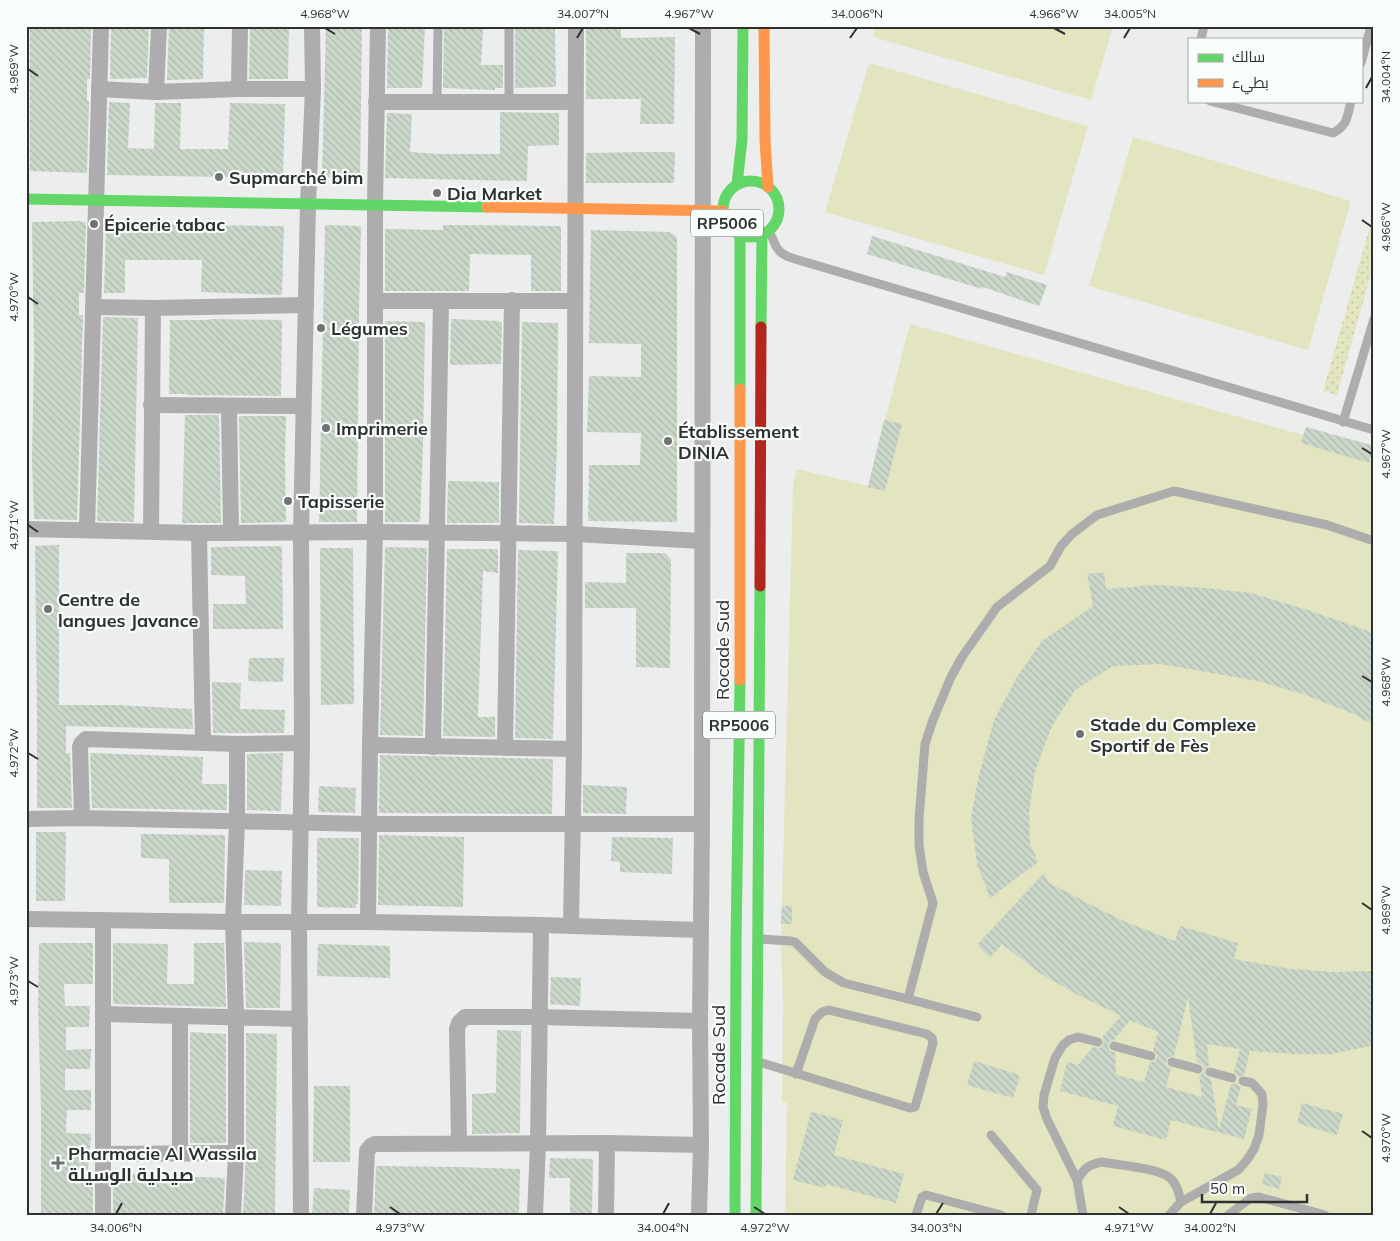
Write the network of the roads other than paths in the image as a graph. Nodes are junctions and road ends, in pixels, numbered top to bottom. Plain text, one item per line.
1 (101, 26) edge
2 (159, 26) edge
3 (240, 26) edge
4 (312, 26) edge
5 (378, 26) edge
6 (438, 26) edge
7 (509, 26) edge
8 (576, 26) edge
9 (703, 26) edge
10 (743, 26) edge
11 (764, 26) edge
12 (1371, 26) edge
13 (1362, 59) edge
14 (99, 89) junction
15 (239, 89) junction
16 (312, 89) junction
17 (156, 92) junction
18 (376, 102) junction
19 (437, 102) junction
20 (509, 102) junction
21 (575, 102) junction
22 (1214, 102) edge
23 (1351, 102) edge
24 (737, 184) junction
25 (768, 187) junction
26 (26, 199) edge
27 (97, 200) junction
28 (308, 204) junction
29 (375, 205) junction
30 (575, 208) junction
31 (703, 211) junction
32 (723, 211) junction
33 (766, 232) junction
34 (740, 235) junction
35 (375, 300) junction
36 (512, 300) junction
37 (441, 301) junction
38 (575, 301) junction
39 (306, 306) junction
40 (93, 307) junction
41 (153, 308) junction
42 (1374, 318) edge
43 (152, 404) junction
44 (229, 406) junction
45 (303, 406) junction
46 (1343, 422) junction
47 (1374, 430) edge
48 (26, 529) edge
49 (87, 529) junction
50 (151, 531) junction
51 (301, 532) junction
52 (375, 532) junction
53 (199, 533) junction
54 (231, 533) junction
55 (438, 533) junction
56 (509, 533) junction
57 (575, 534) junction
58 (702, 541) junction
59 (1374, 541) edge
60 (203, 742) junction
61 (302, 743) junction
62 (237, 744) junction
63 (370, 746) junction
64 (433, 747) junction
65 (505, 748) junction
66 (574, 749) junction
67 (82, 818) junction
68 (26, 819) edge
69 (237, 822) junction
70 (302, 823) junction
71 (369, 824) junction
72 (573, 824) junction
73 (702, 824) junction
74 (26, 919) edge
75 (103, 920) junction
76 (233, 922) junction
77 (368, 922) junction
78 (299, 923) junction
79 (541, 925) junction
80 (571, 926) junction
81 (700, 930) junction
82 (757, 939) junction
83 (908, 999) junction
84 (104, 1014) junction
85 (180, 1016) junction
86 (539, 1017) junction
87 (236, 1018) junction
88 (977, 1018) dead end
89 (300, 1019) junction
90 (700, 1021) junction
91 (1098, 1042) dead end
92 (1114, 1046) dead end
93 (1151, 1056) dead end
94 (756, 1062) junction
95 (1172, 1062) dead end
96 (1198, 1069) dead end
97 (1210, 1072) dead end
98 (796, 1074) junction
99 (1232, 1078) dead end
100 (1243, 1081) dead end
101 (992, 1135) dead end
102 (459, 1143) junction
103 (607, 1143) junction
104 (538, 1144) junction
105 (701, 1145) junction
106 (236, 1153) junction
107 (103, 1154) junction
108 (180, 1154) junction
109 (1077, 1180) junction
110 (1181, 1202) junction
111 (103, 1215) edge
112 (233, 1215) edge
113 (301, 1215) edge
114 (364, 1215) edge
115 (535, 1215) edge
116 (606, 1215) edge
117 (699, 1215) edge
118 (735, 1215) edge
119 (756, 1215) edge
120 (916, 1215) edge
121 (1001, 1215) edge
122 (1031, 1215) edge
123 (1083, 1215) edge
124 (1169, 1215) edge
125 (1228, 1215) edge
126 (1325, 1215) edge

1 - 14 street
2 - 17 street
3 - 15 street
4 - 16 street
5 - 18 street
6 - 19 lane
7 - 20 lane
8 - 21 street
9 - 31 street
10 - 24 main road, RP5006
11 - 25 main road, RP5006
12 - 13 lane
14 - 17 street
14 - 27 street
15 - 16 street
15 - 17 street
16 - 28 street
18 - 19 street
18 - 29 street
19 - 20 street
20 - 21 street
21 - 30 street
22 - 23 lane
24 - 25 main road, RP5006
24 - 32 main road, RP5006
25 - 33 main road, RP5006
26 - 27 main road
27 - 28 main road
27 - 40 street
28 - 29 main road
28 - 39 street
29 - 30 main road
29 - 35 street
30 - 31 main road
30 - 38 street
31 - 32 main road
31 - 58 street
32 - 34 main road, RP5006
33 - 34 main road, RP5006
33 - 46 lane
33 - 82 main road, RP5006
34 - 118 main road, Rocade Sud / RP5006
35 - 37 street
35 - 52 street
36 - 37 street
36 - 38 street
36 - 56 street
37 - 55 street
38 - 57 street
39 - 41 street
39 - 45 street
40 - 41 street
40 - 49 street
41 - 43 street
42 - 46 lane
43 - 44 street
43 - 50 street
44 - 45 street
44 - 54 street
45 - 51 street
46 - 47 lane
48 - 49 street
49 - 50 street
50 - 53 street
51 - 52 street
51 - 54 street
51 - 61 street
52 - 55 street
52 - 63 street
53 - 54 street
53 - 60 street
55 - 56 street
55 - 64 street
56 - 57 street
56 - 65 street
57 - 58 street
57 - 66 street
58 - 73 street
59 - 83 lane
60 - 62 street
60 - 67 street
61 - 62 street
61 - 70 street
62 - 69 street
63 - 64 street
63 - 71 street
64 - 65 street
65 - 66 street
66 - 72 street
67 - 68 street
67 - 69 street
69 - 70 street
69 - 76 street
70 - 71 street
70 - 78 street
71 - 72 street
71 - 77 street
72 - 73 street
72 - 80 street
73 - 81 street
74 - 75 street
75 - 76 street
75 - 84 street
76 - 78 street
76 - 87 street
77 - 78 street
77 - 79 street
78 - 89 street
79 - 80 street
79 - 86 street
80 - 81 street
81 - 90 street
82 - 83 lane
82 - 94 main road, RP5006
83 - 88 lane
84 - 85 street
84 - 107 street
85 - 87 street
85 - 108 street
86 - 90 street
86 - 102 street
86 - 104 street
87 - 89 street
87 - 106 street
89 - 113 street
90 - 105 street
91 - 109 lane
92 - 93 lane
94 - 98 lane
94 - 119 main road, RP5006
95 - 96 lane
97 - 99 lane
98 - 98 lane
100 - 110 lane
101 - 122 lane
102 - 104 street
102 - 114 street
103 - 104 street
103 - 105 street
103 - 116 street
104 - 115 street
105 - 117 street
106 - 108 street
106 - 112 street
107 - 108 street
107 - 111 street
109 - 110 lane
109 - 123 lane
110 - 124 lane
120 - 121 lane
125 - 126 lane

